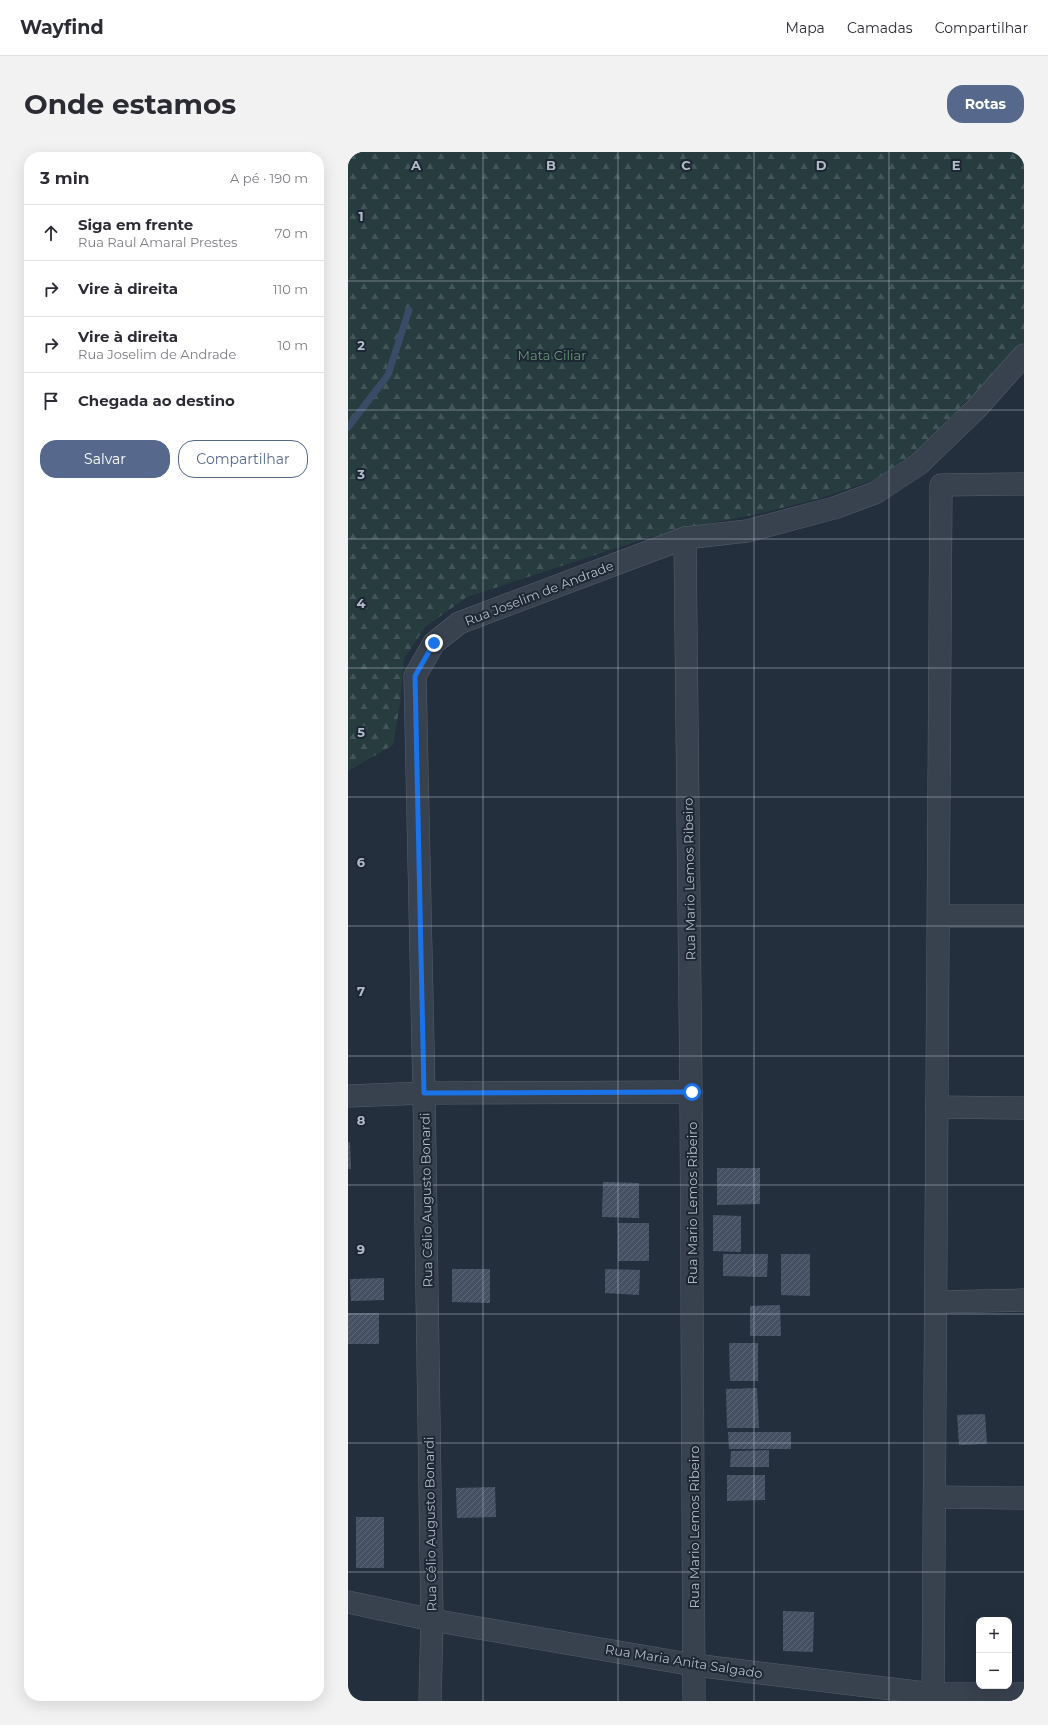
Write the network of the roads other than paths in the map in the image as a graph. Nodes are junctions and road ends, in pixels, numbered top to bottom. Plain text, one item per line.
1 (1024, 355) edge
2 (1024, 484) edge
3 (685, 538) junction
4 (415, 676) joint
5 (938, 916) junction
6 (1024, 916) edge
7 (692, 1092) junction
8 (424, 1093) junction
9 (348, 1096) edge
10 (937, 1108) junction
11 (1024, 1108) edge
12 (1024, 1300) edge
13 (936, 1302) junction
14 (935, 1497) junction
15 (1024, 1498) edge
16 (348, 1602) edge
17 (432, 1620) junction
18 (694, 1665) junction
19 (1024, 1694) edge
20 (933, 1698) edge
21 (430, 1701) edge
22 (694, 1701) edge

1 - 3 street, Rua Joselim de Andrade
2 - 5 street
3 - 4 street, Rua Joselim de Andrade
3 - 7 street, Rua Mario Lemos Ribeiro
4 - 8 street, Rua Célio Augusto Bonardi
5 - 6 street
5 - 10 street
7 - 8 street
7 - 18 street, Rua Mario Lemos Ribeiro
8 - 9 street
8 - 17 street, Rua Célio Augusto Bonardi
10 - 11 street
10 - 13 street
12 - 13 street
13 - 14 street
14 - 15 street
14 - 20 street
16 - 17 street, Rua Maria Anita Salgado
17 - 18 street, Rua Maria Anita Salgado
17 - 21 street, Rua Célio Augusto Bonardi
18 - 20 street, Rua Maria Anita Salgado
18 - 22 street, Rua Mario Lemos Ribeiro
19 - 20 street, Rua Maria Anita Salgado

